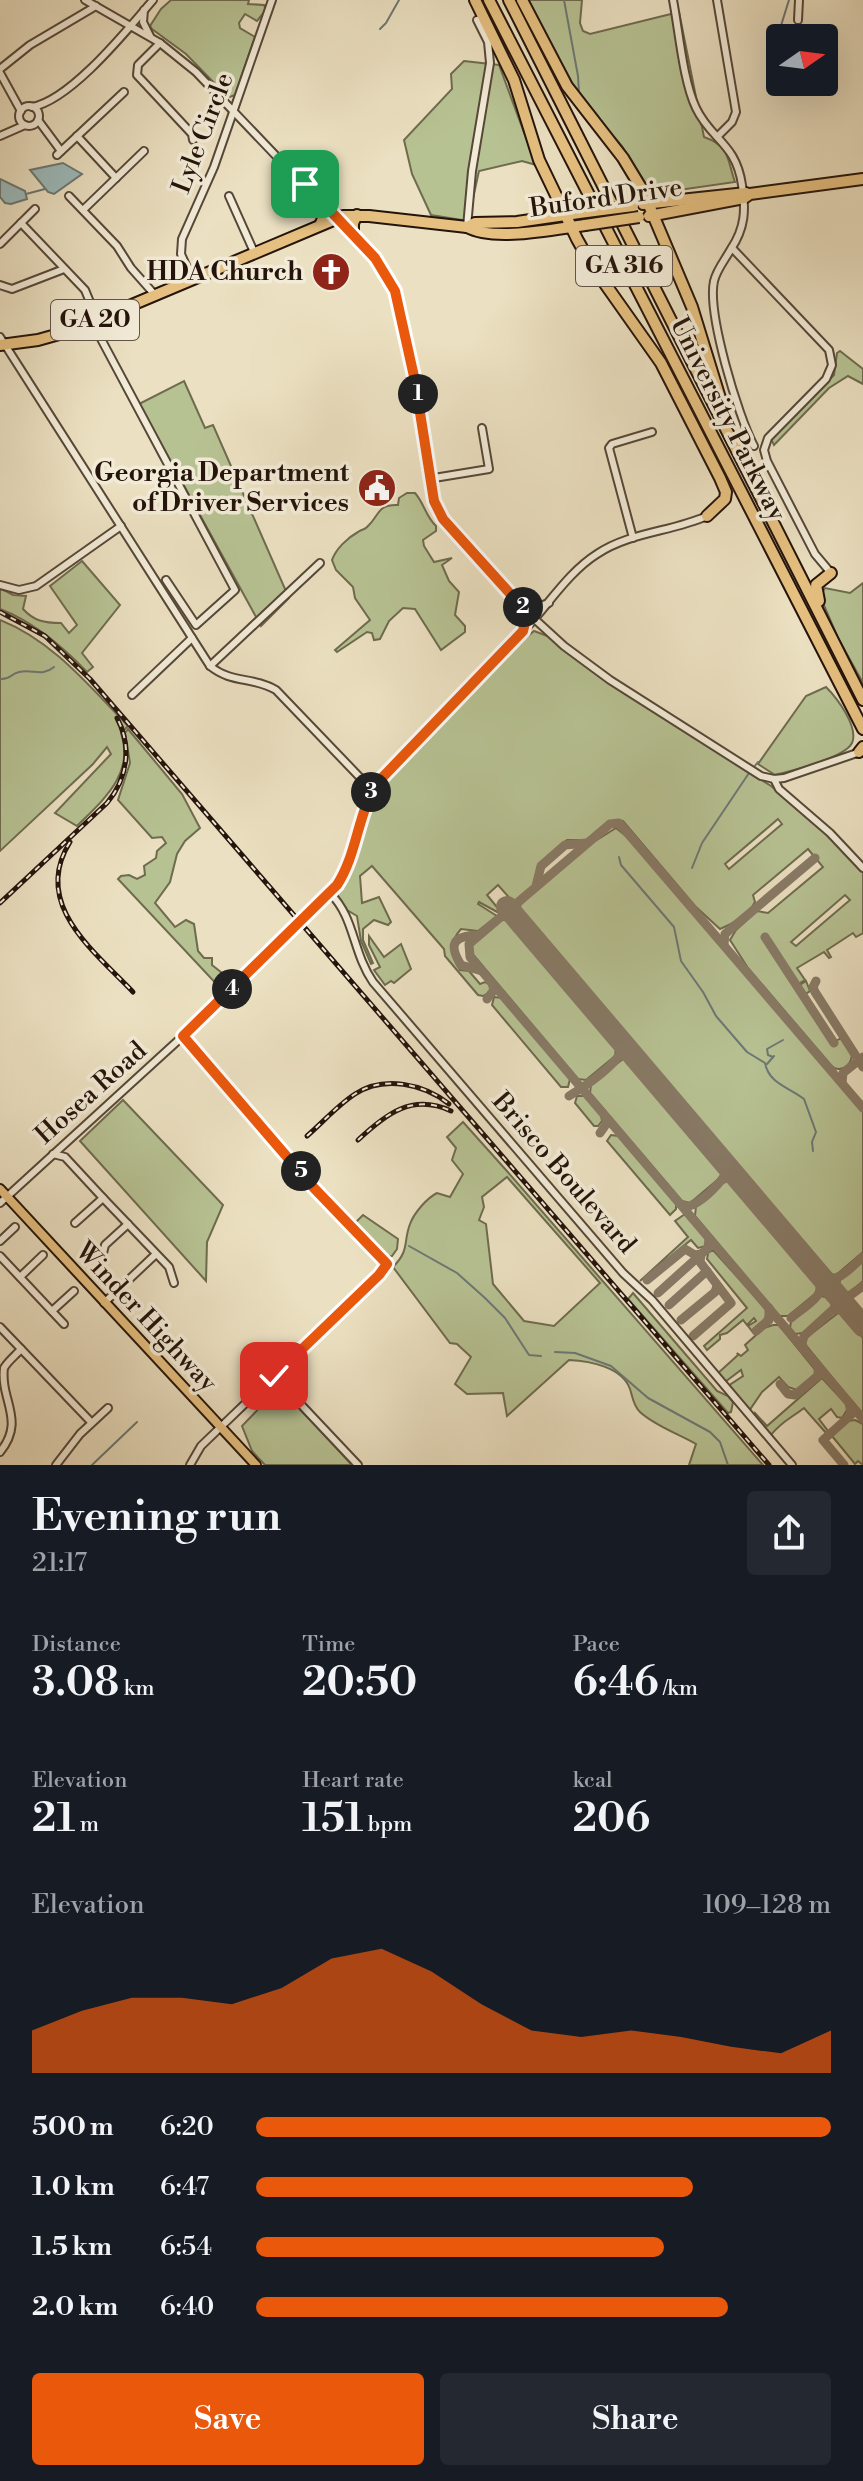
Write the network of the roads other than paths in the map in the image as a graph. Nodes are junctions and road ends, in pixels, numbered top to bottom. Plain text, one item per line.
1 (85, 0) edge
2 (153, 0) edge
3 (272, 0) edge
4 (475, 0) edge
5 (489, 0) edge
6 (509, 0) edge
7 (522, 0) edge
8 (673, 0) edge
9 (717, 0) edge
10 (799, 0) edge
11 (96, 6) junction
12 (144, 10) junction
13 (112, 15) junction
14 (477, 20) dead end
15 (798, 20) dead end
16 (131, 26) junction
17 (150, 36) junction
18 (116, 42) junction
19 (160, 43) junction
20 (0, 71) edge
21 (12, 91) junction
22 (124, 92) dead end
23 (53, 99) junction
24 (31, 107) junction
25 (20, 112) junction
26 (234, 112) junction
27 (38, 119) junction
28 (28, 126) junction
29 (2, 134) edge
30 (77, 136) junction
31 (718, 136) junction
32 (50, 139) junction
33 (193, 140) dead end
34 (144, 151) dead end
35 (116, 178) junction
36 (863, 179) edge
37 (551, 186) junction
38 (643, 191) junction
39 (746, 195) junction
40 (69, 196) dead end
41 (229, 196) dead end
42 (664, 201) junction
43 (323, 202) junction
44 (647, 203) junction
45 (35, 209) dead end
46 (83, 210) junction
47 (673, 212) junction
48 (357, 215) junction
49 (565, 215) junction
50 (652, 215) junction
51 (337, 217) junction
52 (542, 219) junction
53 (21, 223) junction
54 (321, 223) junction
55 (467, 227) junction
56 (571, 227) junction
57 (554, 229) junction
58 (353, 234) junction
59 (577, 239) junction
60 (663, 239) junction
61 (0, 244) edge
62 (732, 248) junction
63 (254, 252) junction
64 (64, 269) junction
65 (192, 279) junction
66 (0, 285) edge
67 (155, 295) junction
68 (95, 320) junction
69 (2, 342) edge
70 (661, 363) junction
71 (482, 428) dead end
72 (652, 432) dead end
73 (766, 441) junction
74 (428, 479) junction
75 (755, 485) junction
76 (707, 516) joint
77 (121, 526) junction
78 (761, 531) junction
79 (633, 538) junction
80 (320, 563) dead end
81 (831, 573) joint
82 (166, 580) dead end
83 (0, 585) edge
84 (158, 585) junction
85 (171, 589) junction
86 (549, 603) junction
87 (522, 606) junction
88 (543, 610) junction
89 (534, 619) junction
90 (546, 630) junction
91 (523, 632) junction
92 (192, 638) junction
93 (837, 648) junction
94 (210, 666) junction
95 (132, 695) dead end
96 (863, 700) edge
97 (851, 704) junction
98 (863, 718) edge
99 (863, 729) edge
100 (862, 750) edge
101 (774, 779) junction
102 (372, 790) junction
103 (863, 868) edge
104 (330, 893) junction
105 (183, 1036) junction
106 (64, 1144) junction
107 (53, 1154) junction
108 (65, 1157) junction
109 (2, 1196) edge
110 (103, 1198) junction
111 (75, 1223) dead end
112 (128, 1224) junction
113 (15, 1227) dead end
114 (0, 1241) edge
115 (103, 1253) dead end
116 (156, 1254) junction
117 (43, 1255) dead end
118 (0, 1256) edge
119 (20, 1277) junction
120 (174, 1283) dead end
121 (74, 1291) dead end
122 (104, 1303) junction
123 (52, 1311) junction
124 (64, 1324) dead end
125 (0, 1327) edge
126 (21, 1349) junction
127 (274, 1376) junction
128 (108, 1408) dead end
129 (91, 1422) junction
130 (221, 1427) junction
131 (11, 1431) junction
132 (21, 1431) dead end
133 (0, 1452) edge
134 (56, 1465) edge
135 (190, 1465) edge
136 (256, 1465) edge
137 (358, 1465) edge
138 (792, 1465) edge

1 - 11 street
2 - 12 street
3 - 26 street, Lyle Circle
4 - 37 highway
5 - 78 highway, University Parkway / GA 316
6 - 75 highway, University Parkway / GA 316
7 - 38 highway
8 - 31 street
9 - 31 street
10 - 15 street
11 - 13 street
11 - 20 street
12 - 16 street
12 - 17 street
13 - 16 street
13 - 18 street
14 - 55 street
16 - 17 street
16 - 18 street
17 - 19 street
18 - 23 street
19 - 26 street
19 - 33 street
20 - 21 street
21 - 24 street
21 - 25 street
22 - 30 street
23 - 24 street
23 - 27 street
24 - 25 street
24 - 27 street
25 - 28 street
25 - 29 street
26 - 43 street
26 - 65 street, Lyle Circle
27 - 28 street
27 - 32 street
28 - 29 street
28 - 32 street
30 - 32 street
30 - 35 street
31 - 39 street
34 - 35 street
35 - 46 street
36 - 39 highway, Buford Drive / GA 20
37 - 49 highway
37 - 52 highway
38 - 42 highway
38 - 44 highway
39 - 42 highway, Buford Drive / GA 20
39 - 47 highway, Buford Drive / GA 20
39 - 62 street
40 - 46 street
41 - 63 street
42 - 44 highway, Buford Drive / GA 20
43 - 51 street
43 - 54 highway
44 - 49 highway, Buford Drive / GA 20, bridge
44 - 50 highway
45 - 53 street
46 - 67 street
47 - 50 highway, Buford Drive / GA 20
47 - 60 highway
48 - 51 highway, Buford Drive / GA 20
48 - 55 highway, Buford Drive / GA 20
48 - 58 highway
49 - 52 highway, Buford Drive / GA 20
49 - 56 highway
50 - 56 highway, Buford Drive / GA 20, bridge
50 - 60 highway
51 - 54 highway, Buford Drive / GA 20
51 - 58 street
52 - 55 highway, Buford Drive / GA 20
53 - 61 street
53 - 64 street
54 - 63 highway, Buford Drive / GA 20
55 - 57 highway, Buford Drive / GA 20
56 - 57 highway, Buford Drive / GA 20
56 - 59 highway
57 - 59 highway
58 - 74 street
59 - 70 highway
60 - 75 highway
62 - 73 street
62 - 73 street
63 - 65 highway, Buford Drive / GA 20
64 - 66 street
64 - 68 street
65 - 67 highway, Buford Drive / GA 20
67 - 68 highway, Buford Drive / GA 20
68 - 69 highway, Buford Drive / GA 20
68 - 85 street
69 - 77 street
70 - 76 highway
70 - 78 highway
71 - 74 street
72 - 79 street
73 - 81 street
74 - 87 street
75 - 93 highway, University Parkway / GA 316
76 - 79 street, Hosea Road
77 - 83 street
77 - 84 street
78 - 97 highway, University Parkway / GA 316
79 - 86 street, Hosea Road
80 - 94 street
81 - 93 highway
82 - 85 street
84 - 85 street
84 - 92 street
86 - 87 street
86 - 88 street, Hosea Road
87 - 89 street
87 - 91 street
88 - 89 street, Hosea Road
88 - 90 street
89 - 90 street
89 - 91 street, Hosea Road
90 - 91 street
90 - 101 street
91 - 102 street, Hosea Road
92 - 94 street
92 - 95 street
93 - 96 highway, University Parkway / GA 316
94 - 102 street
97 - 98 highway
97 - 99 highway, University Parkway / GA 316
100 - 101 street
101 - 103 street
102 - 104 street, Hosea Road
104 - 105 street, Hosea Road
104 - 138 street, Brisco Boulevard
105 - 106 street, Hosea Road
105 - 127 street
106 - 107 street, Hosea Road
106 - 108 street
107 - 108 street
107 - 109 street, Hosea Road
108 - 110 street
109 - 122 main road, Winder Highway
110 - 111 street
110 - 112 street
112 - 115 street
112 - 116 street
113 - 114 street
116 - 120 street
116 - 122 street
117 - 119 street
118 - 119 street
119 - 123 street
121 - 123 street
122 - 130 main road, Winder Highway
123 - 124 street
125 - 126 street
126 - 129 street
126 - 131 street
127 - 130 street
127 - 137 street
128 - 129 street
129 - 134 street
130 - 135 street
130 - 136 main road, Winder Highway
131 - 132 street
131 - 133 street

